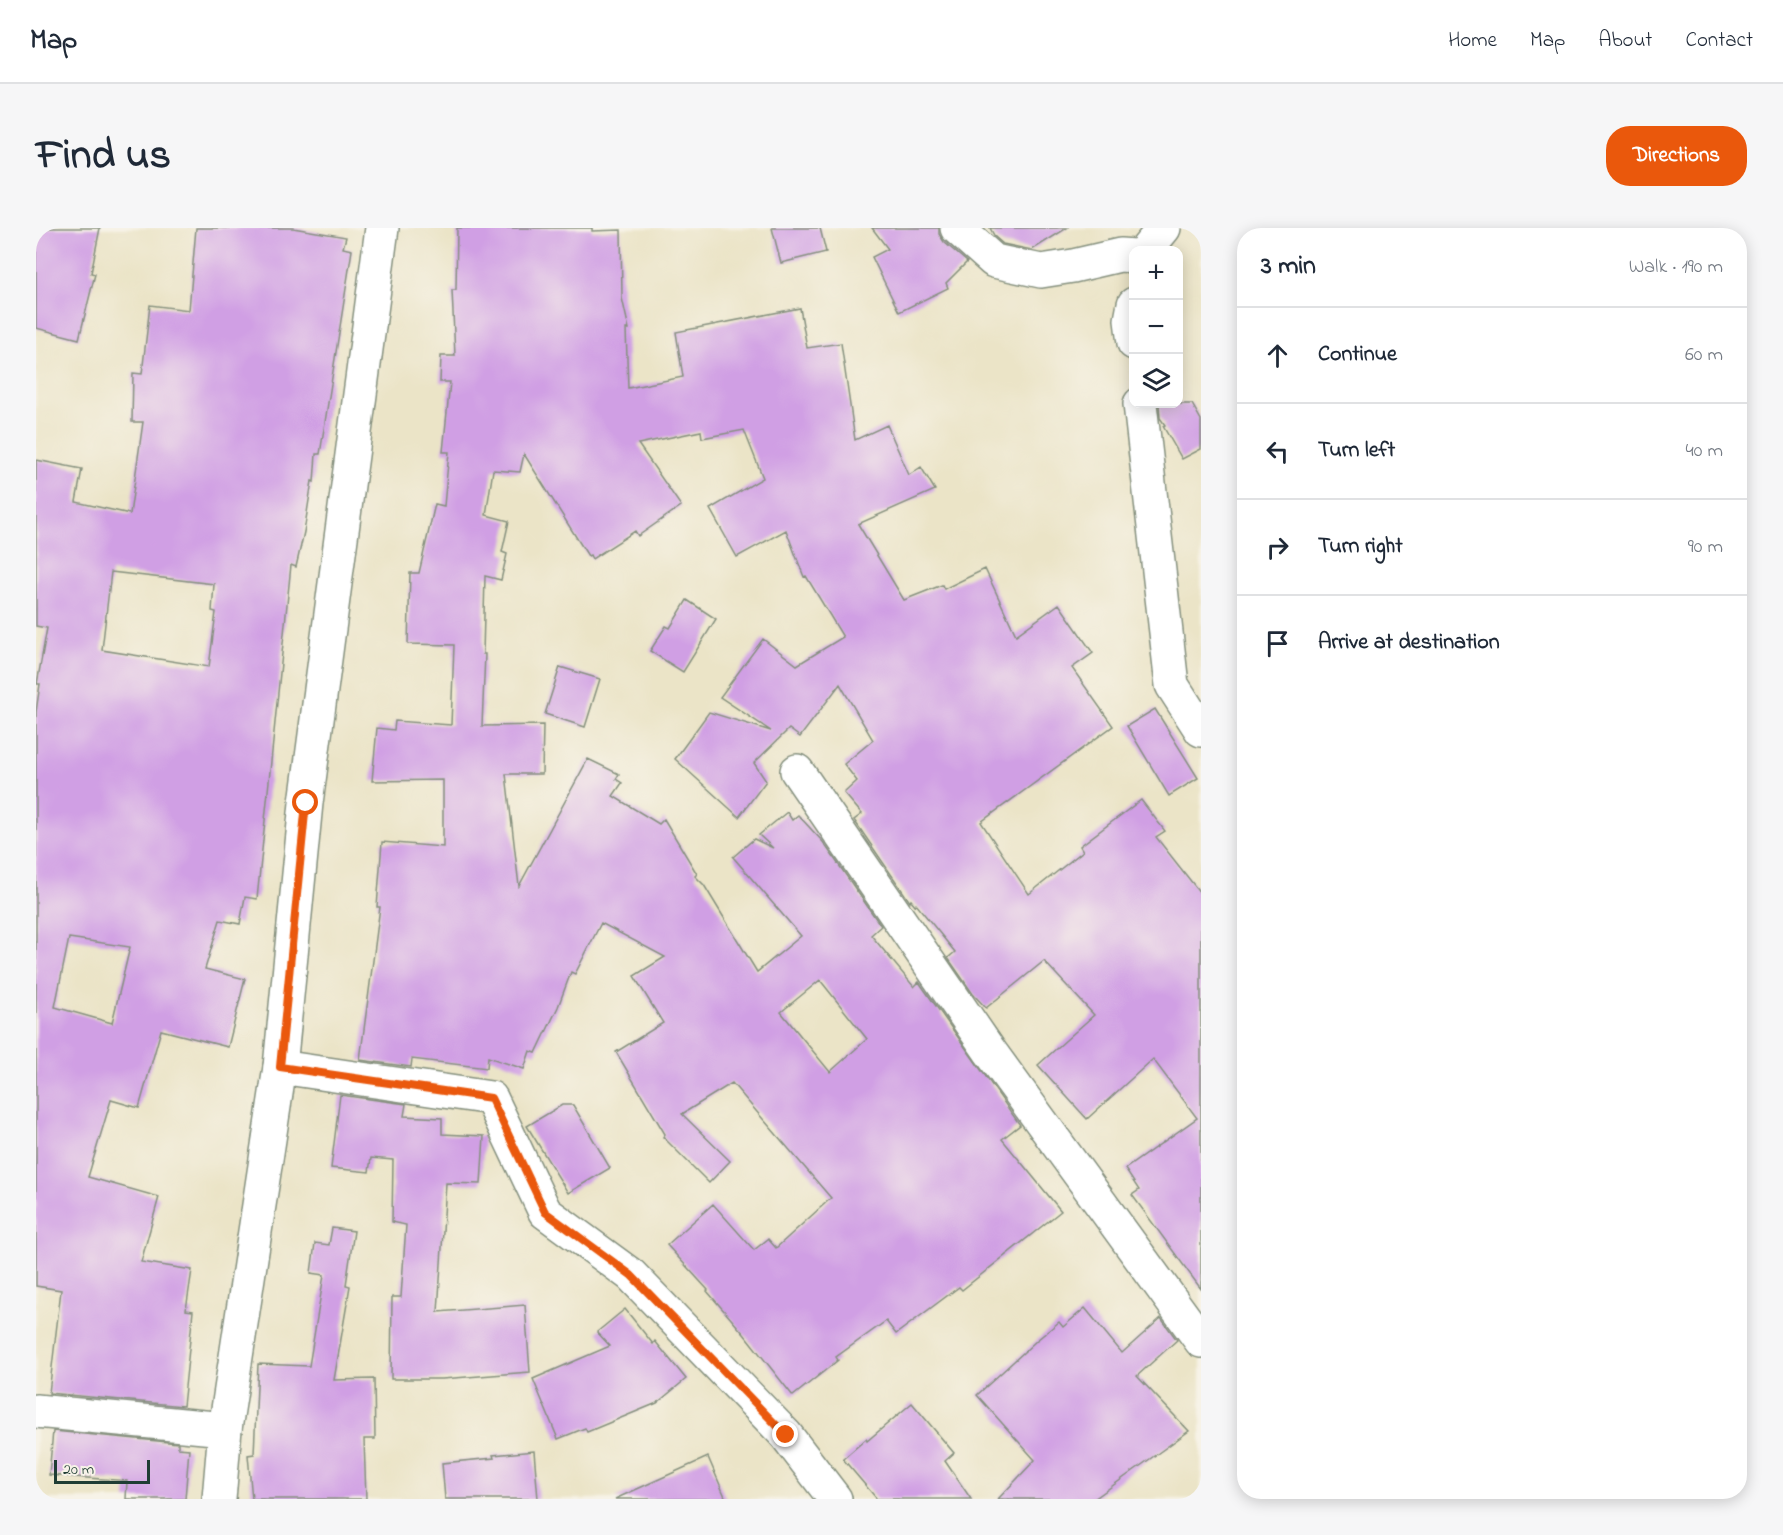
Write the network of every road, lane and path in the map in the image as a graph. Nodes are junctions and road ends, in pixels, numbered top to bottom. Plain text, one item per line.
1 (382, 228) edge
2 (957, 228) edge
3 (1164, 228) edge
4 (1149, 246) edge
5 (1129, 256) edge
6 (1140, 408) edge
7 (1201, 730) edge
8 (797, 771) dead end
9 (280, 1067) junction
10 (1201, 1341) edge
11 (36, 1411) edge
12 (225, 1429) junction
13 (219, 1499) edge
14 (835, 1499) edge

1 - 9 street
2 - 5 street
3 - 4 street
6 - 7 street
8 - 10 street
9 - 12 street
9 - 14 street
11 - 12 street
12 - 13 street

